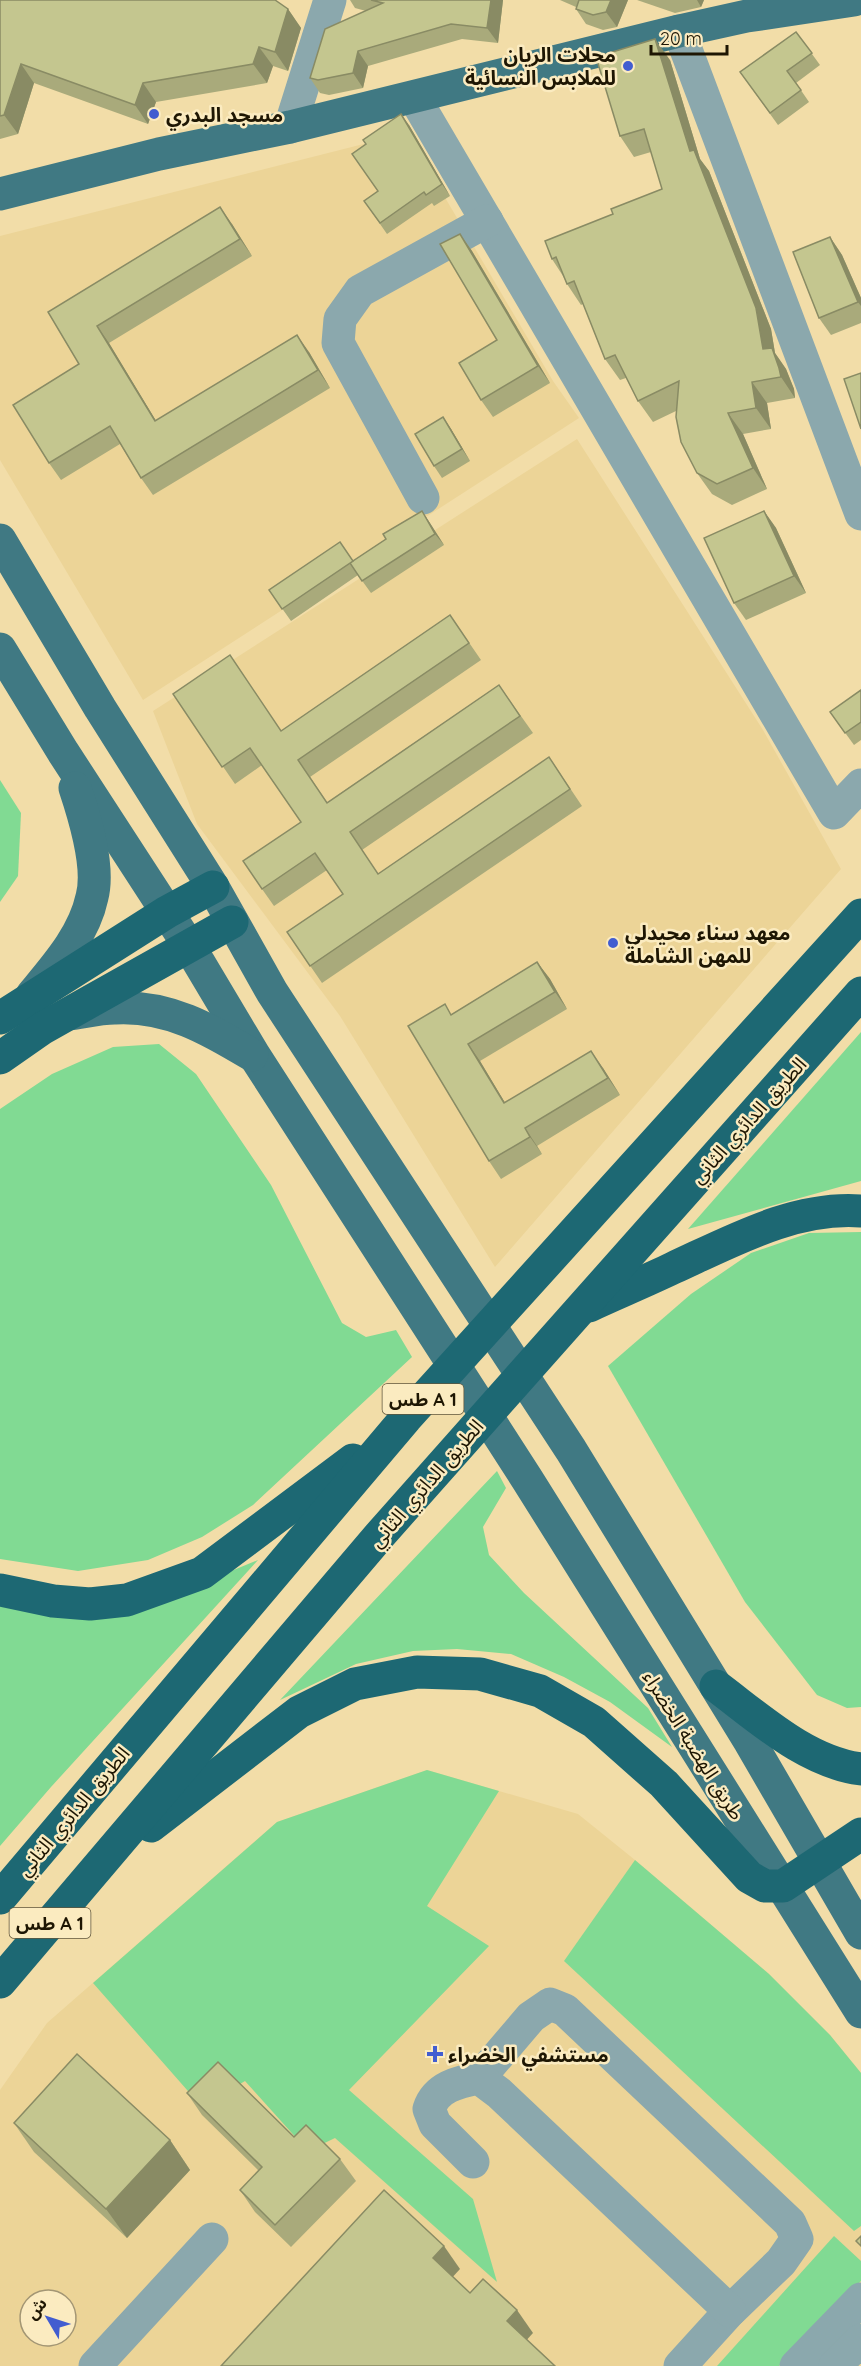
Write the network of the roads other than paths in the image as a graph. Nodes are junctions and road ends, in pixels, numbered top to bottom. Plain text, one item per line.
1 (330, 0) edge
2 (854, 0) edge
3 (751, 8) edge
4 (679, 31) junction
5 (414, 97) junction
6 (290, 127) junction
7 (3, 192) edge
8 (487, 221) junction
9 (423, 498) dead end
10 (861, 514) edge
11 (0, 540) edge
12 (0, 650) edge
13 (63, 752) junction
14 (861, 785) edge
15 (213, 887) junction
16 (167, 912) junction
17 (861, 915) edge
18 (232, 921) junction
19 (189, 946) junction
20 (861, 993) edge
21 (29, 999) junction
22 (67, 1014) junction
23 (0, 1018) edge
24 (254, 1055) junction
25 (0, 1058) edge
26 (861, 1212) edge
27 (577, 1311) junction
28 (406, 1418) junction
29 (0, 1590) edge
30 (716, 1686) junction
31 (861, 1769) edge
32 (861, 1834) edge
33 (819, 1861) junction
34 (99, 1865) junction
35 (783, 1886) junction
36 (0, 1898) edge
37 (861, 1933) edge
38 (0, 1982) edge
39 (861, 2012) edge
40 (479, 2078) junction
41 (472, 2162) dead end
42 (212, 2239) dead end
43 (861, 2299) edge
44 (730, 2311) junction
45 (861, 2340) edge
46 (94, 2366) edge
47 (680, 2366) edge
48 (796, 2366) edge
49 (835, 2366) edge

1 - 6 street
2 - 3 main road
3 - 4 main road
4 - 5 main road
4 - 10 street
5 - 6 main road
5 - 8 street
6 - 7 main road
8 - 9 street
8 - 14 street
11 - 15 main road
12 - 13 main road
13 - 16 main road, طريق الهضبة الخضراء
13 - 21 main road
15 - 16 highway
15 - 18 main road
16 - 19 main road, طريق الهضبة الخضراء
16 - 21 highway
17 - 28 highway, الطريق الدائري الثاني / طس A 1
18 - 19 highway
18 - 30 main road
19 - 22 highway
19 - 24 main road, طريق الهضبة الخضراء
20 - 27 highway, الطريق الدائري الثاني / طس A 1
21 - 23 highway
22 - 24 main road
22 - 25 highway
24 - 35 main road, طريق الهضبة الخضراء
26 - 27 highway
27 - 34 highway, الطريق الدائري الثاني / طس A 1
28 - 29 highway
28 - 36 highway, الطريق الدائري الثاني / طس A 1
30 - 31 highway
30 - 33 main road
32 - 33 highway
33 - 35 highway
33 - 37 main road
34 - 35 highway
34 - 38 highway, الطريق الدائري الثاني / طس A 1
35 - 39 main road, طريق الهضبة الخضراء
40 - 41 street
40 - 44 street
40 - 44 street
42 - 46 street
43 - 48 street
44 - 47 street
45 - 49 street

